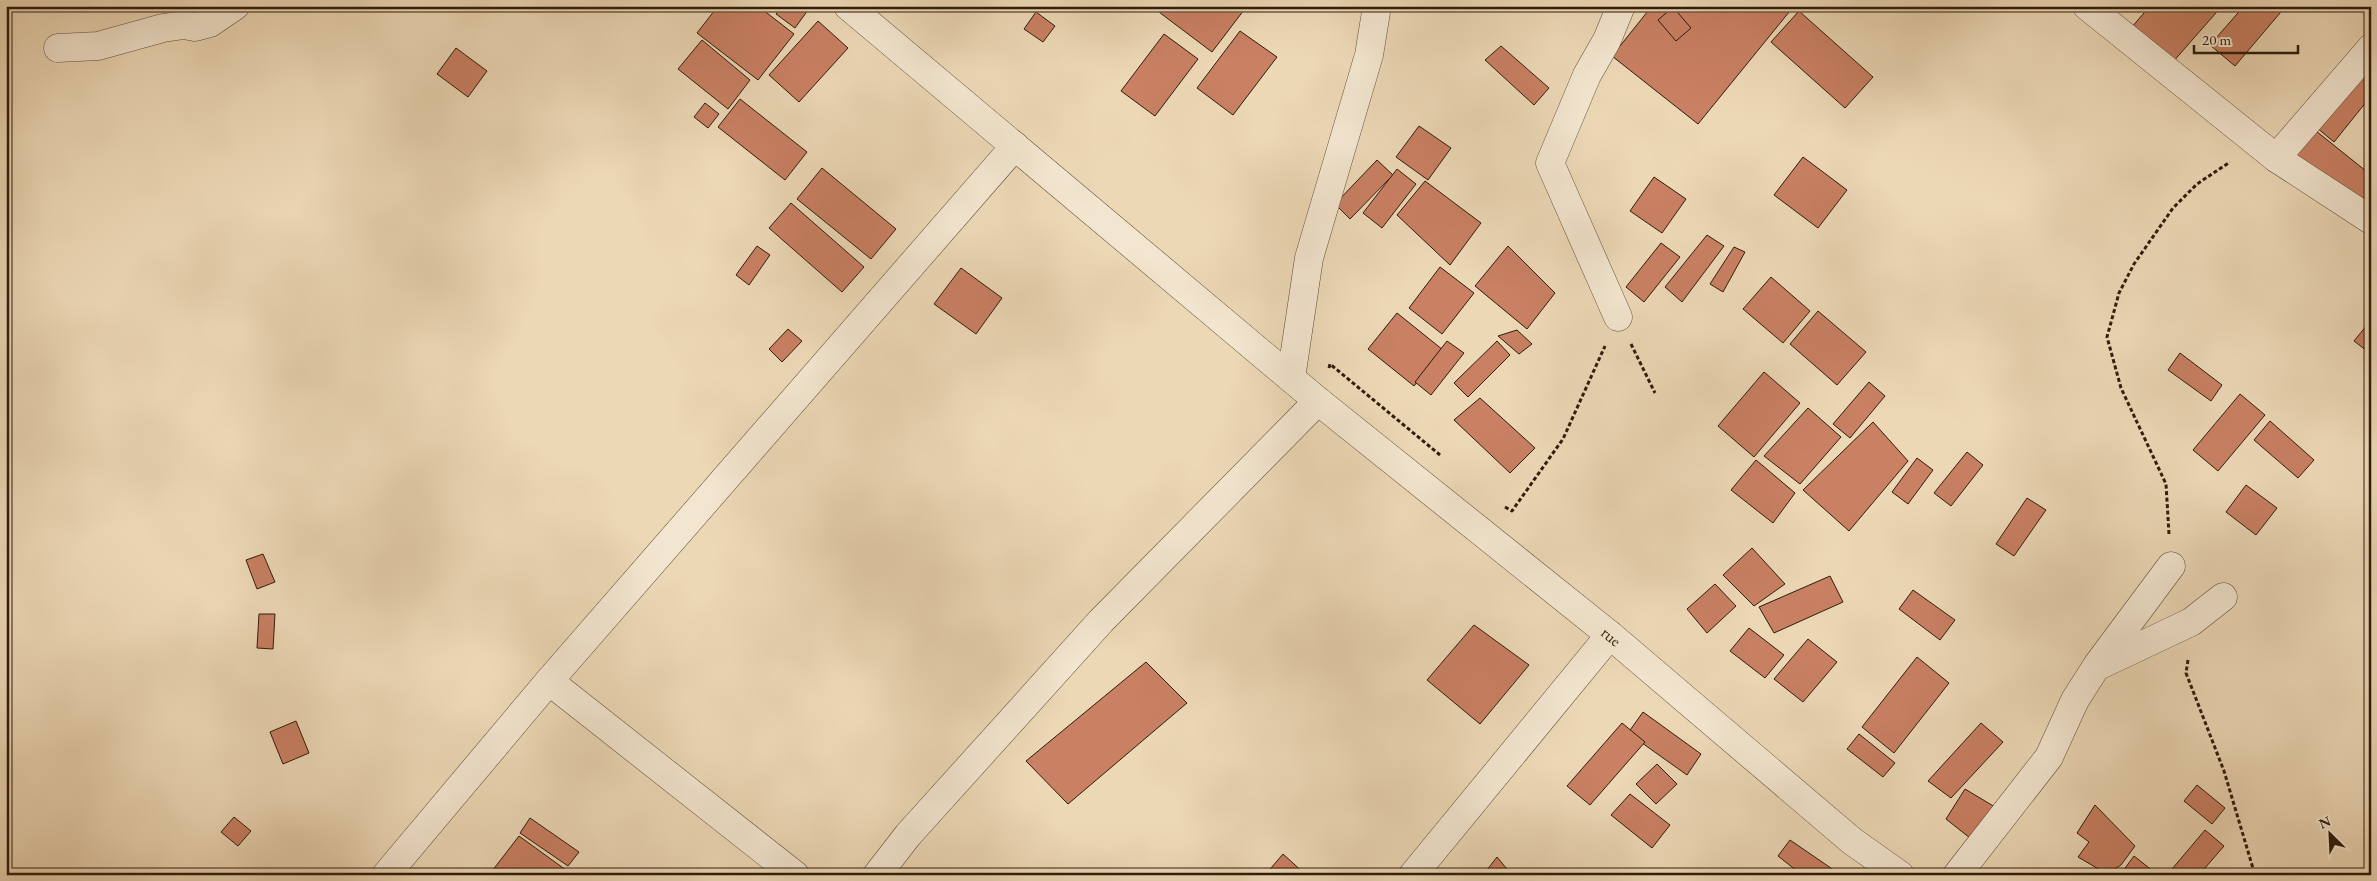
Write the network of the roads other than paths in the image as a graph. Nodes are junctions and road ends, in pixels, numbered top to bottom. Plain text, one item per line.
1 (235, 6) edge
2 (848, 6) edge
3 (1377, 6) edge
4 (1621, 6) edge
5 (2087, 6) edge
6 (58, 48) dead end
7 (2371, 48) edge
8 (1015, 146) junction
9 (2276, 158) junction
10 (2371, 220) edge
11 (1618, 317) road end
12 (1291, 378) junction
13 (1318, 402) junction
14 (2171, 566) dead end
15 (2223, 597) dead end
16 (1610, 635) junction
17 (2096, 667) junction
18 (549, 681) junction
19 (386, 875) edge
20 (795, 875) edge
21 (877, 875) edge
22 (1413, 875) edge
23 (1900, 875) edge
24 (1957, 875) edge

1 - 6 street
2 - 8 street, rue
3 - 12 street
4 - 11 street
5 - 9 street
7 - 9 street
8 - 12 street, rue
8 - 18 street
9 - 10 street
12 - 13 street, rue
13 - 16 street, rue
13 - 21 street
14 - 17 street
15 - 17 street
16 - 22 street
16 - 23 street, rue
17 - 24 street
18 - 19 street
18 - 20 street

